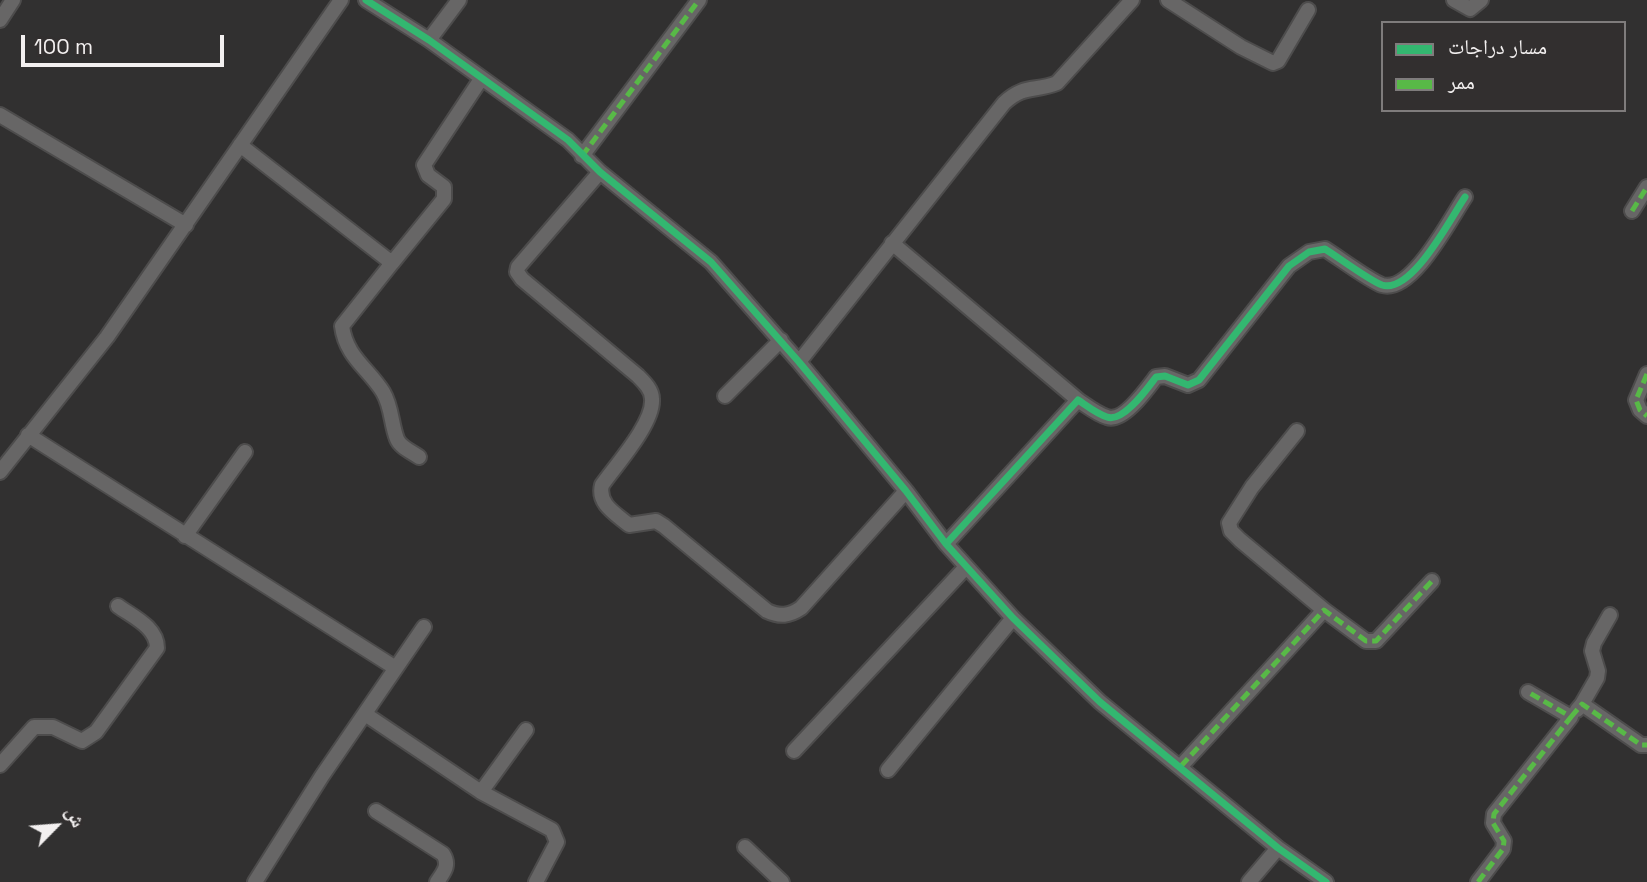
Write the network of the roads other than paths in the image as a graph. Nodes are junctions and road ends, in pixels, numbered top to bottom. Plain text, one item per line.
1 (13, 0) edge
2 (341, 0) edge
3 (366, 0) edge
4 (459, 0) edge
5 (699, 0) edge
6 (1132, 0) edge
7 (1168, 0) edge
8 (1454, 0) edge
9 (1481, 0) edge
10 (1308, 10) dead end
11 (0, 20) edge
12 (429, 40) junction
13 (481, 79) junction
14 (0, 114) edge
15 (240, 145) junction
16 (582, 156) junction
17 (600, 172) junction
18 (1647, 187) edge
19 (1465, 197) dead end
20 (1632, 211) dead end
21 (186, 225) junction
22 (892, 243) junction
23 (392, 262) junction
24 (781, 340) junction
25 (799, 362) junction
26 (1647, 374) edge
27 (725, 396) dead end
28 (1078, 400) junction
29 (1647, 416) edge
30 (1297, 431) dead end
31 (28, 435) junction
32 (246, 452) dead end
33 (419, 457) dead end
34 (0, 472) edge
35 (906, 491) junction
36 (185, 536) junction
37 (946, 544) junction
38 (966, 567) junction
39 (1432, 581) dead end
40 (118, 606) dead end
41 (1324, 610) junction
42 (1610, 615) dead end
43 (1013, 618) junction
44 (424, 627) dead end
45 (394, 667) junction
46 (1528, 692) dead end
47 (1582, 704) junction
48 (365, 714) junction
49 (1571, 717) junction
50 (526, 730) dead end
51 (1647, 746) edge
52 (794, 751) dead end
53 (0, 765) edge
54 (1181, 766) junction
55 (888, 770) dead end
56 (481, 792) junction
57 (376, 811) dead end
58 (745, 846) dead end
59 (1278, 848) junction
60 (256, 882) edge
61 (437, 882) edge
62 (537, 882) edge
63 (782, 882) edge
64 (1249, 882) edge
65 (1326, 882) edge
66 (1478, 882) edge

1 - 11 street
2 - 15 street
3 - 12 street
4 - 12 street
5 - 16 street
6 - 22 street
7 - 10 street
8 - 9 street
12 - 13 street
13 - 16 street
13 - 23 street
14 - 21 street
15 - 21 street
15 - 23 street
16 - 17 street
17 - 24 street
17 - 35 street
18 - 20 street
19 - 28 street
21 - 31 street
22 - 25 street
22 - 28 street
23 - 33 street
24 - 25 street
24 - 27 street
25 - 35 street
26 - 29 street
28 - 37 street
30 - 41 street
31 - 34 street
31 - 36 street
32 - 36 street
35 - 37 street
36 - 45 street
37 - 38 street
38 - 43 street
38 - 52 street
39 - 41 street
40 - 53 street
41 - 54 street
42 - 47 street
43 - 54 street
43 - 55 street
44 - 45 street
45 - 48 street
46 - 49 street
47 - 49 street
47 - 51 street
48 - 56 street
48 - 60 street
49 - 66 street
50 - 56 street
54 - 59 street
56 - 62 street
57 - 61 street
58 - 63 street
59 - 64 street
59 - 65 street

